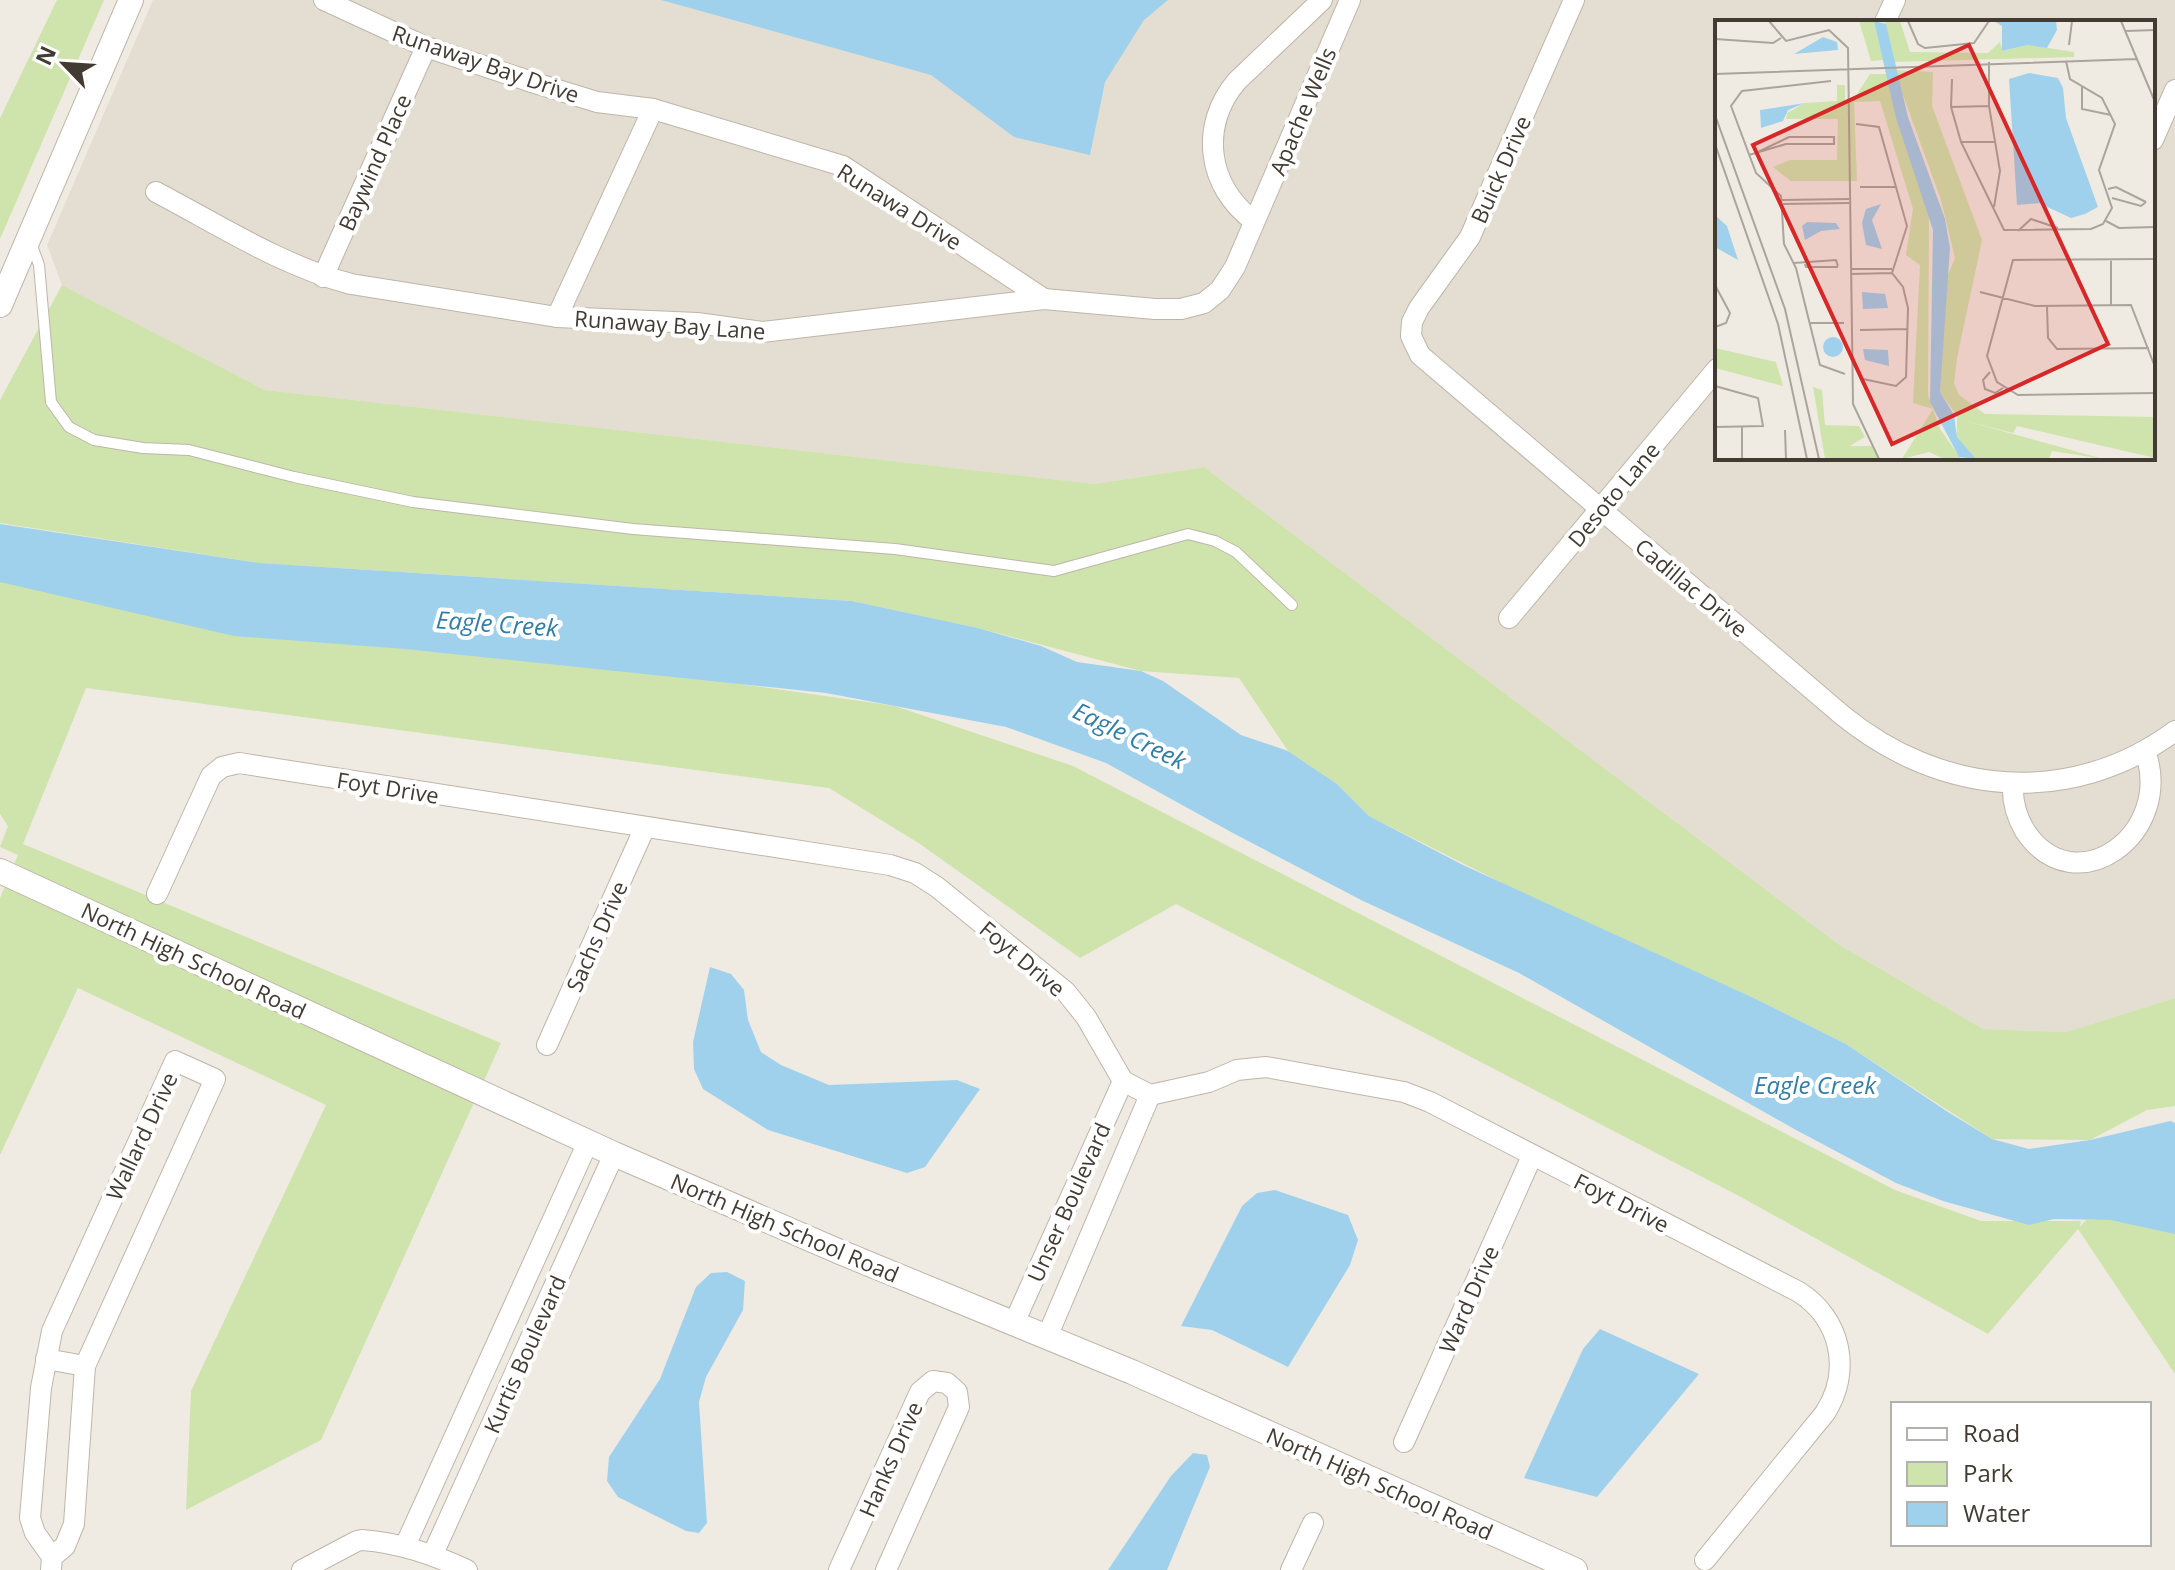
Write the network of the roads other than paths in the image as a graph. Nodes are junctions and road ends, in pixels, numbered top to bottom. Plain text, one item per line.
1 (131, 0) edge
2 (324, 0) edge
3 (1322, 0) edge
4 (1350, 0) edge
5 (1574, 0) edge
6 (1895, 0) edge
7 (1886, 20) edge
8 (426, 47) junction
9 (2175, 90) edge
10 (653, 109) junction
11 (2155, 135) edge
12 (156, 192) dead end
13 (1254, 221) junction
14 (29, 238) junction
15 (323, 277) junction
16 (1044, 299) junction
17 (1204, 303) joint
18 (0, 305) edge
19 (557, 317) junction
20 (1411, 329) joint
21 (1715, 371) edge
22 (1601, 509) junction
23 (1292, 605) dead end
24 (1509, 618) dead end
25 (2175, 731) edge
26 (2145, 751) junction
27 (2013, 784) junction
28 (645, 827) junction
29 (0, 871) edge
30 (157, 894) dead end
31 (547, 1045) dead end
32 (1123, 1081) junction
33 (1150, 1095) junction
34 (588, 1142) junction
35 (614, 1154) junction
36 (1532, 1156) junction
37 (525, 1282) junction
38 (551, 1294) junction
39 (1014, 1323) junction
40 (1047, 1337) junction
41 (46, 1359) junction
42 (85, 1366) junction
43 (463, 1418) junction
44 (489, 1430) junction
45 (1404, 1442) dead end
46 (1313, 1523) dead end
47 (405, 1546) junction
48 (433, 1554) junction
49 (1705, 1560) dead end
50 (51, 1563) edge
51 (302, 1570) edge
52 (467, 1570) edge
53 (839, 1570) edge
54 (886, 1570) edge
55 (1291, 1570) edge
56 (1575, 1570) edge

1 - 14 street
2 - 8 street, Runaway Bay Drive
3 - 13 street, Apache Wells
4 - 13 street, Apache Wells
5 - 20 street, Buick Drive
6 - 7 street
8 - 10 street, Runaway Bay Drive
8 - 15 street, Baywind Place
9 - 11 street
10 - 16 street, Runawa Drive
10 - 19 street
12 - 15 street, Runaway Bay Lane
13 - 17 street, Apache Wells
14 - 18 street
14 - 23 lane
15 - 19 street, Runaway Bay Lane
16 - 17 street, Runaway Bay Lane
16 - 19 street, Runaway Bay Lane
20 - 22 street, Cadillac Drive
21 - 22 street, Desoto Lane
22 - 24 street, Desoto Lane
22 - 27 street, Cadillac Drive
25 - 26 street, Cadillac Drive
26 - 27 street, Cadillac Drive
26 - 27 street
28 - 30 street, Foyt Drive
28 - 31 street, Sachs Drive
28 - 32 street, Foyt Drive
29 - 34 street, North High School Road
32 - 33 street
32 - 39 street, Unser Boulevard
33 - 36 street, Foyt Drive
33 - 40 street, Unser Boulevard
34 - 35 street, North High School Road
34 - 37 street
35 - 38 street, Kurtis Boulevard
35 - 39 street, North High School Road
36 - 45 street, Ward Drive
36 - 49 street, Foyt Drive
37 - 38 street
37 - 43 street
38 - 44 street, Kurtis Boulevard
39 - 40 street, North High School Road
40 - 56 street, North High School Road
41 - 42 street
41 - 42 street, Wallard Drive
41 - 50 street, Wallard Drive
42 - 50 street, Wallard Drive
43 - 44 street
43 - 47 street
44 - 48 street, Kurtis Boulevard
46 - 55 street
47 - 48 street
47 - 51 street
48 - 52 street
53 - 54 street, Hanks Drive

